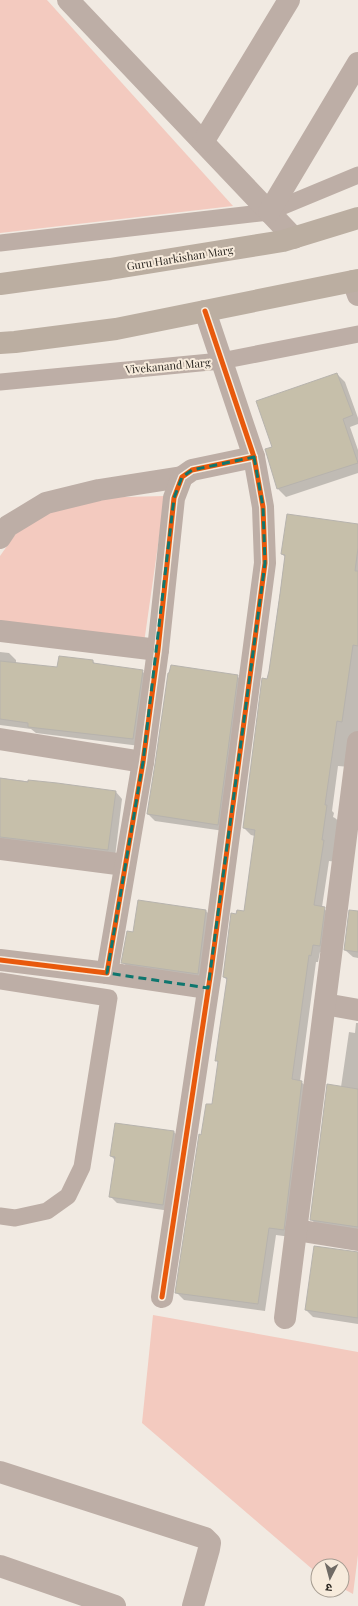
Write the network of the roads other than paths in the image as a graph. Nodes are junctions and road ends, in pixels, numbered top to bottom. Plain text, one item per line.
1 (68, 0) edge
2 (289, 0) edge
3 (358, 63) edge
4 (203, 142) junction
5 (358, 176) edge
6 (269, 212) junction
7 (358, 218) edge
8 (294, 238) junction
9 (0, 243) edge
10 (0, 284) edge
11 (356, 285) edge
12 (205, 311) junction
13 (358, 334) edge
14 (0, 343) edge
15 (221, 362) junction
16 (0, 382) edge
17 (254, 457) junction
18 (182, 477) junction
19 (0, 538) edge
20 (0, 631) edge
21 (158, 650) junction
22 (0, 739) edge
23 (358, 742) edge
24 (143, 762) junction
25 (0, 849) edge
26 (126, 865) junction
27 (0, 960) edge
28 (107, 973) junction
29 (0, 981) edge
30 (208, 988) junction
31 (325, 1004) junction
32 (358, 1010) edge
33 (0, 1216) edge
34 (296, 1230) junction
35 (358, 1240) edge
36 (162, 1297) dead end
37 (285, 1318) dead end
38 (0, 1472) edge
39 (0, 1566) edge
40 (115, 1606) edge
41 (193, 1606) edge

1 - 4 street
2 - 4 street
3 - 6 street
4 - 6 street
5 - 6 lane
6 - 8 street
6 - 9 lane
7 - 8 main road, Guru Harkishan Marg
8 - 10 main road, Guru Harkishan Marg
11 - 12 main road
12 - 14 main road
12 - 15 street
13 - 15 lane, Vivekanand Marg
15 - 16 lane, Vivekanand Marg
15 - 17 street
17 - 18 street
17 - 30 street
18 - 19 street
18 - 21 street
20 - 21 street
21 - 24 street
22 - 24 street
23 - 31 street
24 - 26 street
25 - 26 street
26 - 28 street
27 - 28 street
28 - 30 street
29 - 33 lane
30 - 36 street
31 - 32 street
31 - 34 street
34 - 35 street
34 - 37 street
38 - 41 street
39 - 40 street

